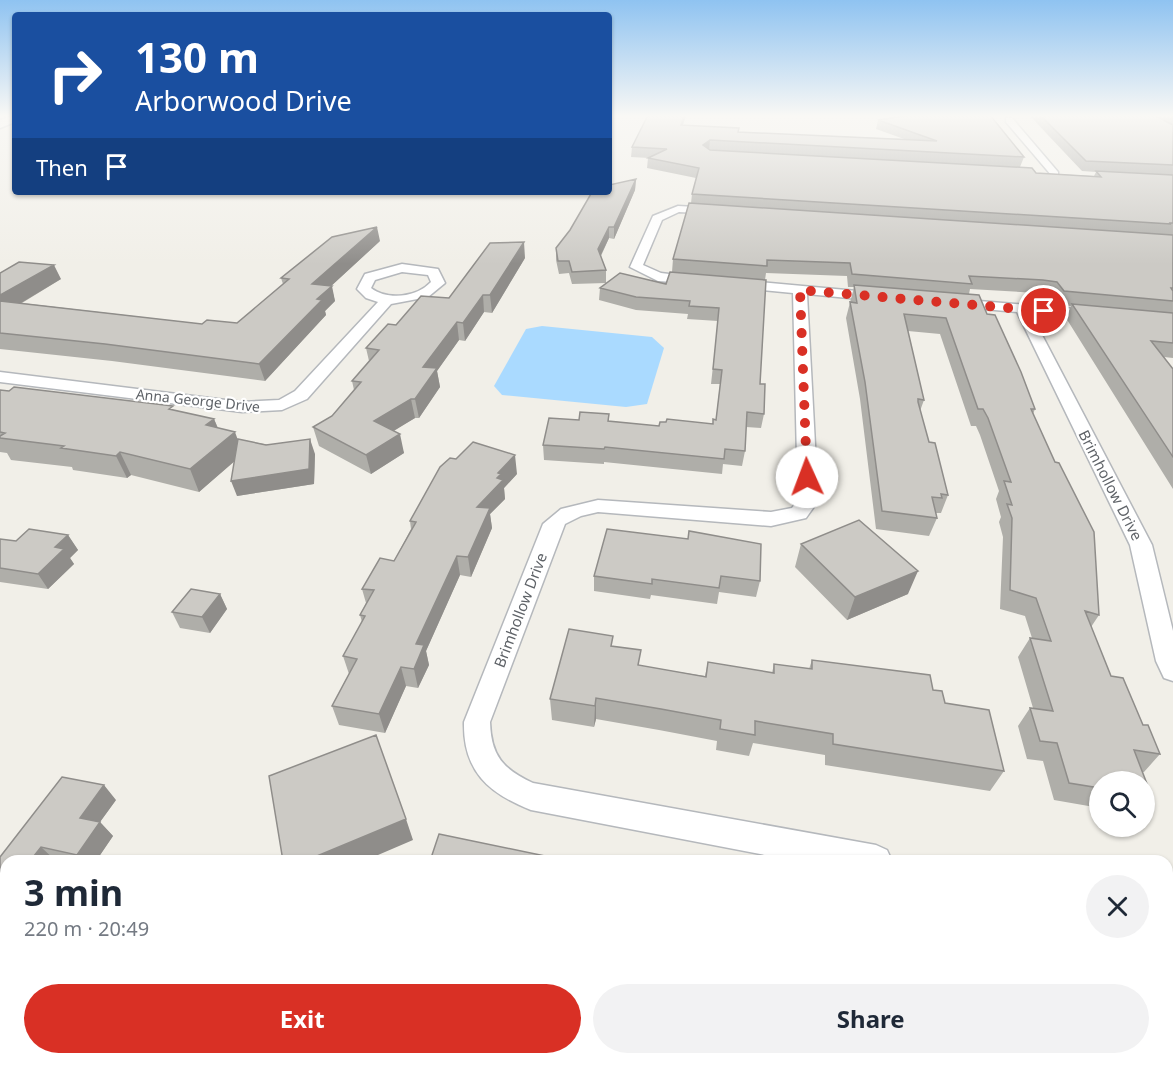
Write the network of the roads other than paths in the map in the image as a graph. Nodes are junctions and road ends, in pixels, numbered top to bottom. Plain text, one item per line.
1 (1047, 165) edge
2 (1043, 174) edge
3 (1055, 174) junction
4 (1067, 175) edge
5 (725, 212) edge
6 (705, 281) edge
7 (729, 284) edge
8 (800, 290) junction
9 (894, 298) edge
10 (388, 299) junction
11 (940, 302) edge
12 (1022, 309) junction
13 (1115, 316) edge
14 (0, 377) edge
15 (1171, 665) edge
16 (844, 855) edge

1 - 3 street
2 - 3 street
3 - 4 street
5 - 6 street
7 - 8 street
8 - 9 street
8 - 16 street, Brimhollow Drive
10 - 10 street
10 - 14 street, Anna George Drive
11 - 12 street
12 - 13 street
12 - 15 street, Brimhollow Drive

